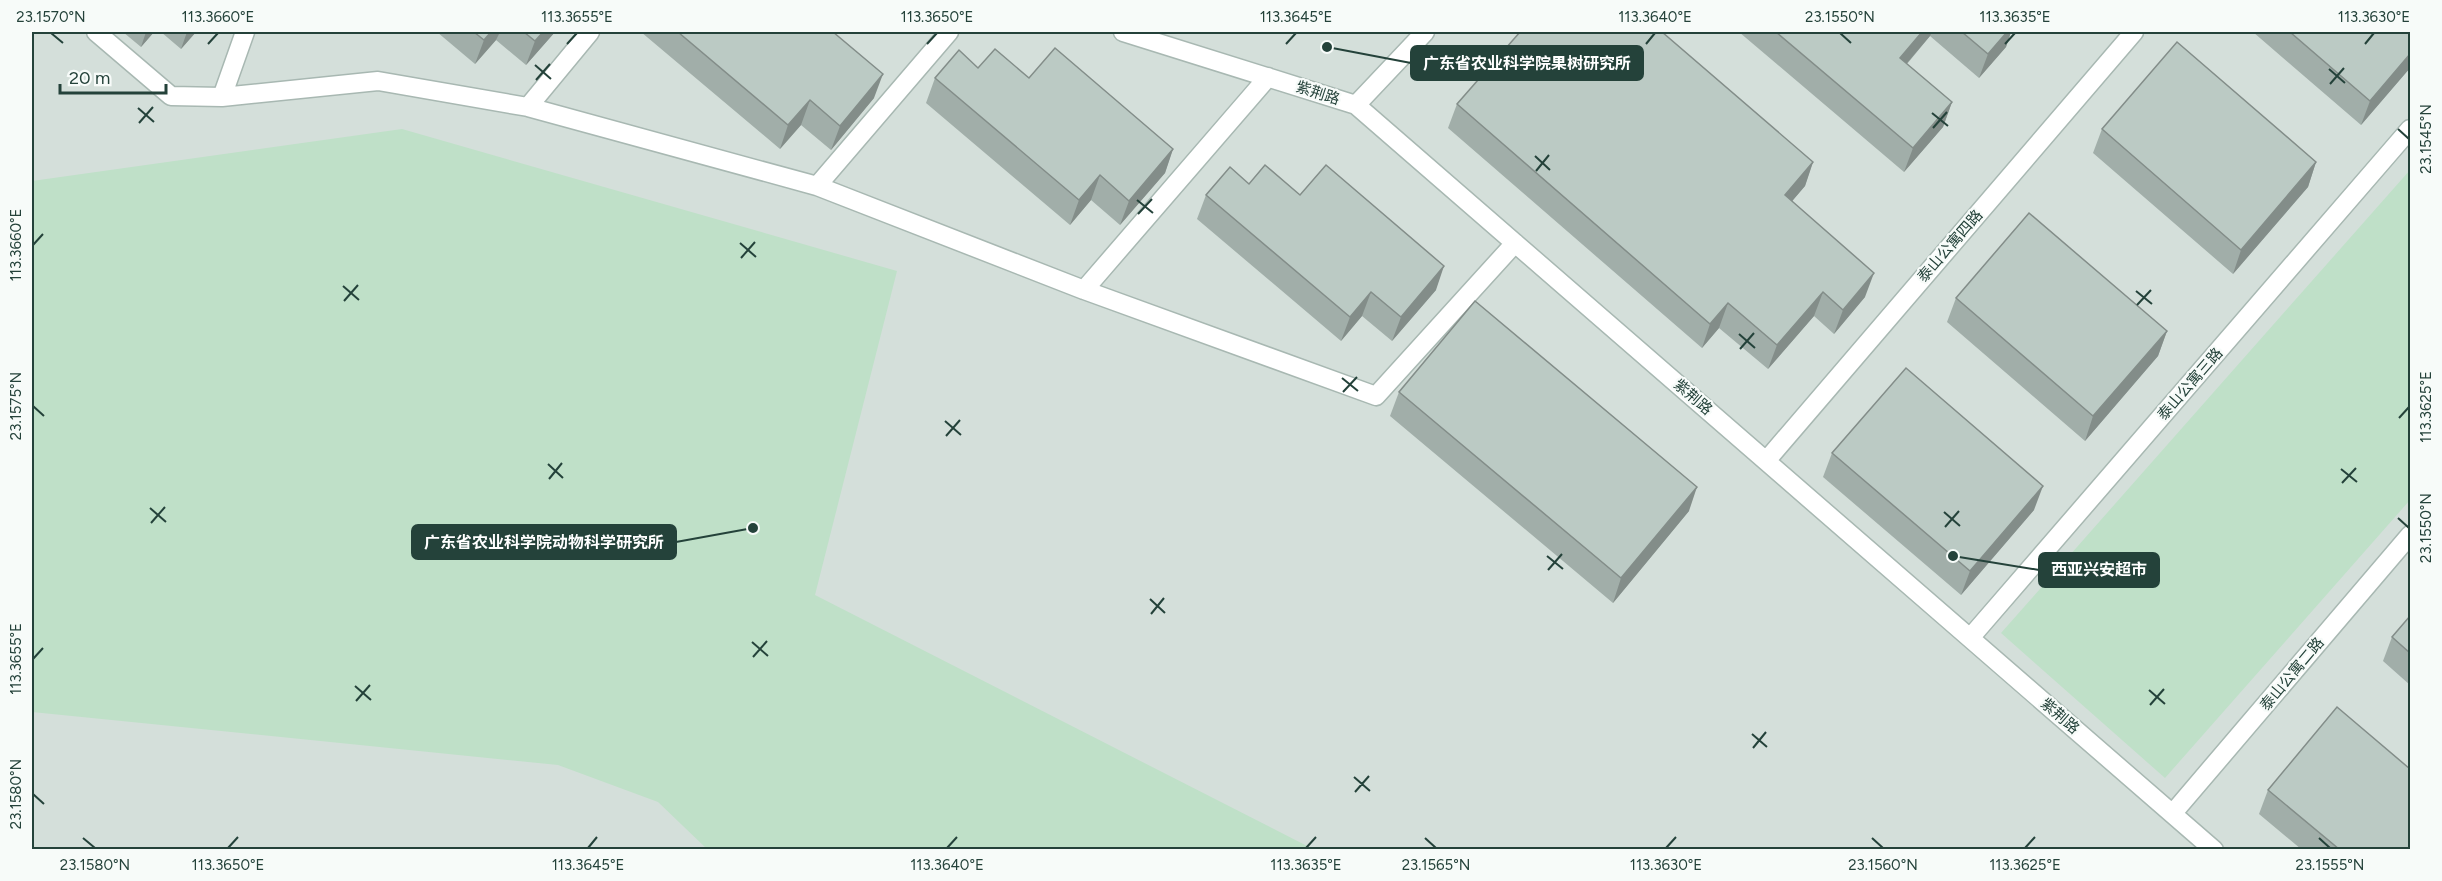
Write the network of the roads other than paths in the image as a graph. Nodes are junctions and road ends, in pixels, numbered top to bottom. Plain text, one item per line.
1 (96, 32) edge
2 (245, 32) edge
3 (590, 32) edge
4 (949, 32) edge
5 (1123, 32) edge
6 (1425, 32) edge
7 (2134, 32) edge
8 (1268, 77) junction
9 (222, 98) junction
10 (1356, 105) junction
11 (528, 107) junction
12 (2410, 129) edge
13 (817, 186) junction
14 (1515, 243) junction
15 (1084, 290) junction
16 (1766, 461) junction
17 (2410, 534) edge
18 (1970, 638) junction
19 (2173, 813) junction
20 (2214, 849) edge

1 - 9 lane
2 - 9 lane
3 - 11 lane
4 - 13 lane
5 - 8 lane, 紫荆路
6 - 10 lane
7 - 16 lane, 泰山公寓四路
8 - 10 lane, 紫荆路
8 - 15 lane
9 - 11 lane
10 - 14 lane, 紫荆路
11 - 13 lane
12 - 18 lane, 泰山公寓三路
13 - 15 lane
14 - 15 lane
14 - 16 lane, 紫荆路
16 - 18 lane, 紫荆路
17 - 19 lane, 泰山公寓二路
18 - 19 lane, 紫荆路
19 - 20 lane, 紫荆路

